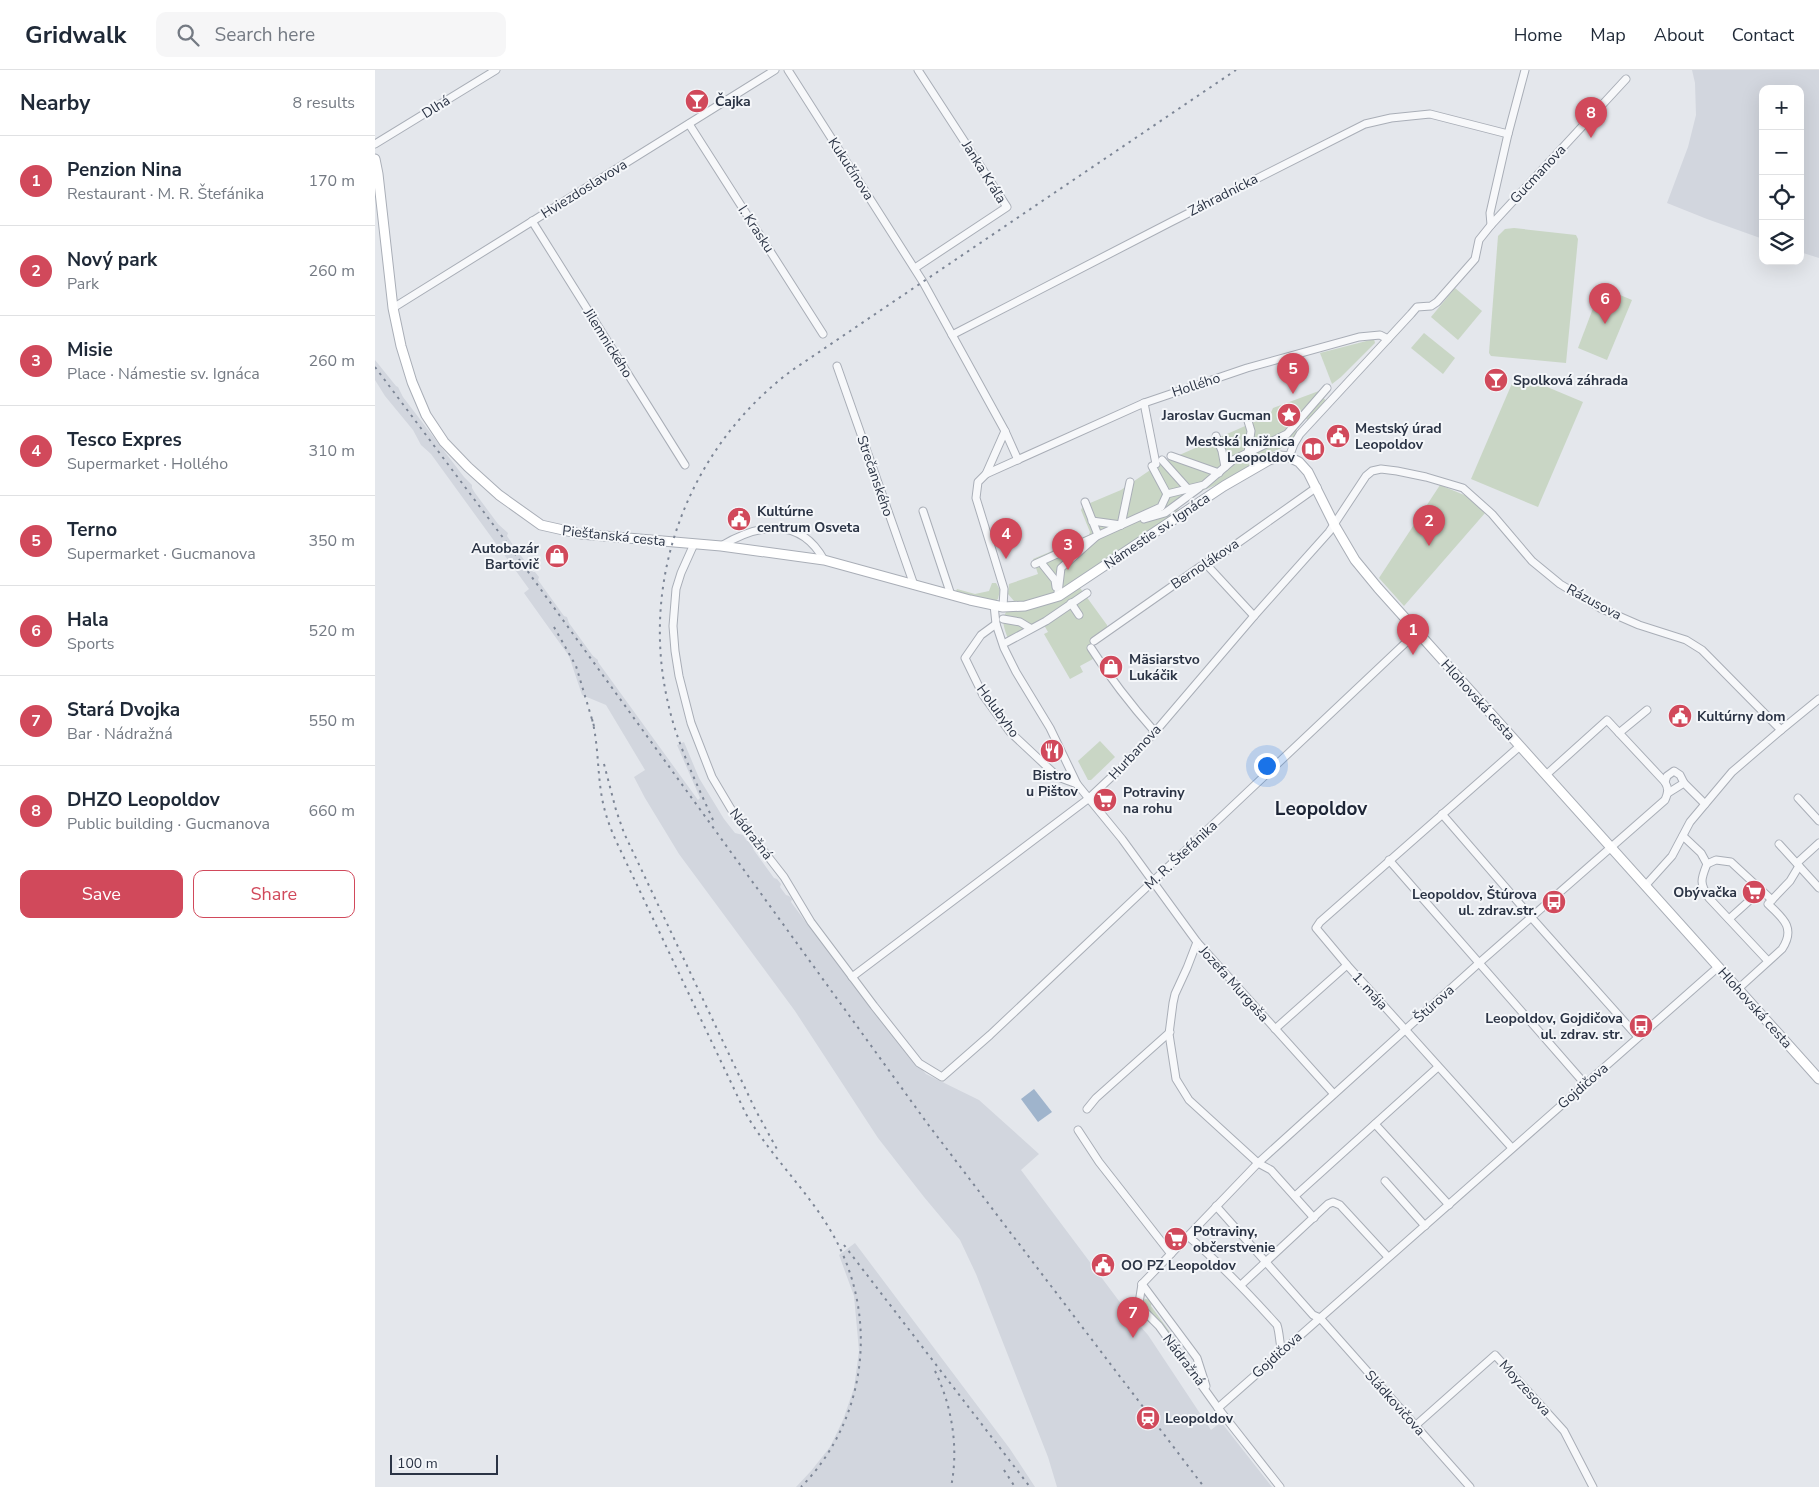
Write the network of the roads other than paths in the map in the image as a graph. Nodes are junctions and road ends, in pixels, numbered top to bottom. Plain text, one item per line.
1 (496, 70) edge
2 (775, 70) edge
3 (788, 70) edge
4 (918, 70) edge
5 (1525, 70) edge
6 (1626, 79) dead end
7 (689, 124) junction
8 (1508, 134) junction
9 (375, 144) edge
10 (375, 159) edge
11 (377, 174) edge
12 (532, 221) junction
13 (1491, 225) junction
14 (915, 268) junction
15 (393, 308) junction
16 (823, 334) dead end
17 (952, 335) junction
18 (1388, 339) junction
19 (837, 366) dead end
20 (1327, 388) dead end
21 (1144, 403) junction
22 (1248, 422) dead end
23 (1005, 431) junction
24 (1216, 436) dead end
25 (1249, 453) junction
26 (1171, 456) dead end
27 (1289, 456) junction
28 (1018, 460) junction
29 (1157, 463) junction
30 (685, 465) dead end
31 (1222, 470) junction
32 (986, 474) junction
33 (1130, 482) dead end
34 (1204, 485) junction
35 (1317, 487) junction
36 (1185, 490) junction
37 (1167, 494) junction
38 (1182, 501) junction
39 (1085, 502) dead end
40 (923, 511) dead end
41 (1165, 513) junction
42 (1092, 520) junction
43 (1121, 525) junction
44 (1335, 526) junction
45 (1098, 535) junction
46 (694, 544) junction
47 (721, 546) junction
48 (825, 560) junction
49 (1206, 564) junction
50 (1043, 565) junction
51 (1061, 568) junction
52 (914, 585) junction
53 (1087, 593) dead end
54 (951, 595) junction
55 (1060, 599) dead end
56 (1071, 603) junction
57 (999, 606) junction
58 (1064, 608) junction
59 (1079, 615) dead end
60 (1254, 616) junction
61 (999, 621) junction
62 (1030, 628) junction
63 (1417, 632) junction
64 (1007, 642) dead end
65 (1819, 699) edge
66 (1647, 710) dead end
67 (1781, 730) junction
68 (1155, 732) junction
69 (1619, 733) junction
70 (1520, 746) junction
71 (1546, 775) junction
72 (1665, 782) junction
73 (1684, 783) junction
74 (1077, 784) junction
75 (1668, 793) junction
76 (1798, 798) dead end
77 (1089, 799) junction
78 (1705, 804) junction
79 (1442, 814) junction
80 (1819, 821) edge
81 (1683, 836) junction
82 (1819, 842) edge
83 (1779, 844) dead end
84 (1611, 847) junction
85 (1389, 860) junction
86 (1707, 864) junction
87 (1798, 864) junction
88 (1153, 881) junction
89 (1645, 886) junction
90 (1819, 888) edge
91 (1750, 900) dead end
92 (1772, 900) junction
93 (1531, 917) junction
94 (1729, 919) junction
95 (1197, 942) junction
96 (1768, 961) junction
97 (1479, 963) junction
98 (1347, 965) junction
99 (1717, 968) junction
100 (852, 977) junction
101 (1738, 989) junction
102 (1275, 1029) junction
103 (1405, 1030) junction
104 (1170, 1032) junction
105 (1638, 1037) junction
106 (1438, 1066) junction
107 (1818, 1076) edge
108 (942, 1077) joint
109 (1585, 1084) junction
110 (1333, 1093) junction
111 (1087, 1109) dead end
112 (1375, 1124) junction
113 (1078, 1130) dead end
114 (1512, 1148) junction
115 (1258, 1163) junction
116 (1385, 1181) dead end
117 (1295, 1196) junction
118 (1449, 1205) junction
119 (1216, 1206) junction
120 (1314, 1218) junction
121 (1425, 1226) junction
122 (1189, 1237) junction
123 (1171, 1254) junction
124 (1388, 1257) junction
125 (1266, 1263) junction
126 (1142, 1284) junction
127 (1241, 1285) junction
128 (1319, 1318) junction
129 (1282, 1351) junction
130 (1211, 1397) junction
131 (1218, 1408) junction
132 (1415, 1426) junction
133 (1280, 1487) edge
134 (1470, 1487) edge
135 (1593, 1487) edge

1 - 9 street, Dlhá
2 - 7 street, Hviezdoslavova
3 - 14 street, Kukučínova
4 - 14 street, Janka Kráľa
5 - 8 street, Gucmanova
6 - 13 street, Gucmanova
7 - 12 street, Hviezdoslavova
7 - 16 street, I. Krasku
8 - 13 street, Gucmanova
8 - 17 street, Záhradnícka
10 - 11 street, Piešťanská cesta
11 - 15 street, Piešťanská cesta
12 - 15 street, Hviezdoslavova
12 - 30 street, Jilemnického
13 - 18 street, Gucmanova
14 - 17 street, Kukučínova
15 - 46 street, Piešťanská cesta
17 - 23 street
18 - 21 street, Hollého
18 - 27 street
19 - 52 street, Strečanského
20 - 25 street
21 - 28 street, Hollého
21 - 29 street
22 - 25 street
23 - 28 street
23 - 32 street
24 - 31 street
25 - 31 street
26 - 31 street
27 - 35 street, Hlohovská cesta
27 - 57 street, Námestie sv. Ignáca
28 - 32 street, Hollého
29 - 36 street
29 - 37 street
31 - 34 street
32 - 57 street, Holubyho
33 - 43 street
34 - 36 street
34 - 38 street
35 - 44 street, Hlohovská cesta
35 - 49 street, Bernolákova
36 - 37 street
36 - 38 street
37 - 41 street
38 - 41 street
39 - 42 street
40 - 54 street
41 - 43 street
42 - 43 street
42 - 45 street
43 - 45 street
44 - 60 street, Hurbanova
44 - 63 street, Hlohovská cesta
44 - 67 street, Rázusova
45 - 50 street
45 - 51 street
46 - 47 street, Piešťanská cesta
46 - 100 street, Nádražná
47 - 48 street, Piešťanská cesta
47 - 48 street
48 - 52 street, Piešťanská cesta
49 - 60 street
49 - 68 street, Bernolákova
50 - 51 street
50 - 51 street
52 - 54 street, Piešťanská cesta
53 - 56 street
54 - 57 street, Piešťanská cesta
55 - 58 street
56 - 58 street
56 - 59 street
57 - 61 street, Holubyho
58 - 62 street
60 - 68 street, Hurbanova
61 - 62 street
61 - 74 street, Holubyho
61 - 74 street, Holubyho
62 - 64 street
63 - 70 street, Hlohovská cesta
63 - 88 street, M. R. Štefánika
65 - 67 street
66 - 69 street
67 - 78 street
68 - 77 street, Hurbanova
69 - 71 street
69 - 72 street
70 - 71 street, Hlohovská cesta
70 - 79 street, 1. mája
71 - 84 street, Hlohovská cesta
72 - 73 street
72 - 75 street
73 - 75 street
73 - 78 street
74 - 77 street, Holubyho
75 - 84 street
76 - 80 street
77 - 88 street, Holubyho
77 - 100 street, Hurbanova
78 - 81 street
79 - 85 street, 1. mája
79 - 93 street
81 - 86 street
81 - 89 street
82 - 87 street
83 - 87 street
84 - 89 street, Hlohovská cesta
84 - 93 street, Štúrova
85 - 97 street
85 - 98 street, 1. mája
86 - 92 street
86 - 94 street
87 - 90 street
87 - 92 street
88 - 95 street, Holubyho
88 - 108 street, M. R. Štefánika
89 - 99 street, Hlohovská cesta
91 - 94 street
92 - 96 street
93 - 97 street, Štúrova
93 - 105 street
94 - 96 street
95 - 102 street, Jozefa Murgaša
95 - 104 street, Jozefa Murgaša
96 - 101 street
97 - 103 street, Štúrova
97 - 109 street
98 - 102 street, Jozefa Murgaša
98 - 103 street, 1. mája
99 - 101 street, Hlohovská cesta
99 - 105 street, Gojdičova
100 - 108 street, Nádražná
101 - 107 street, Hlohovská cesta
102 - 110 street, Jozefa Murgaša
103 - 106 street, 1. mája
103 - 110 street, Štúrova
104 - 111 street
104 - 115 street, Jozefa Murgaša
105 - 109 street, Gojdičova
106 - 112 street
106 - 114 street, 1. mája
109 - 114 street, Gojdičova
110 - 115 street, Štúrova
112 - 117 street
112 - 118 street
113 - 123 street
114 - 118 street, Gojdičova
115 - 117 street
115 - 119 street, Štúrova
116 - 121 street
117 - 120 street
118 - 121 street, Gojdičova
119 - 122 street, Štúrova
119 - 125 street
120 - 124 street
120 - 125 street
121 - 124 street, Gojdičova
122 - 123 street, Štúrova
122 - 127 street
123 - 126 street, Štúrova
124 - 128 street, Gojdičova
125 - 127 street
125 - 128 street
126 - 130 street, Nádražná
126 - 130 street, Nádražná
127 - 129 street
128 - 129 street, Gojdičova
128 - 132 street, Sládkovičova
129 - 131 street, Gojdičova
130 - 131 street, Nádražná
131 - 133 street, Nádražná
132 - 134 street, Sládkovičova
132 - 135 street, Moyzesova

